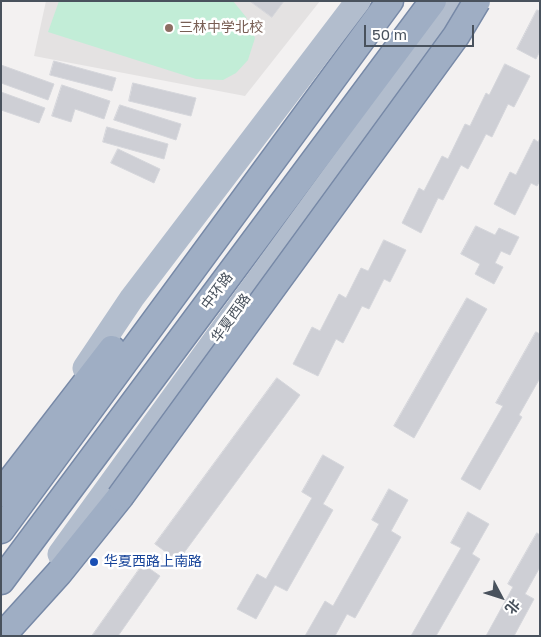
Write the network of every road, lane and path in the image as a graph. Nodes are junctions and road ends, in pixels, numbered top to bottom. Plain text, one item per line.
1 (358, 1) edge
2 (370, 1) edge
3 (390, 1) edge
4 (433, 1) edge
5 (461, 1) edge
6 (478, 1) edge
7 (1, 492) edge
8 (1, 530) edge
9 (1, 582) edge
10 (2, 635) edge

1 - 7 main road
2 - 7 highway
3 - 8 highway
4 - 9 highway, 中环路
5 - 10 main road, 华夏西路
6 - 10 highway, bridge
6 - 10 main road

